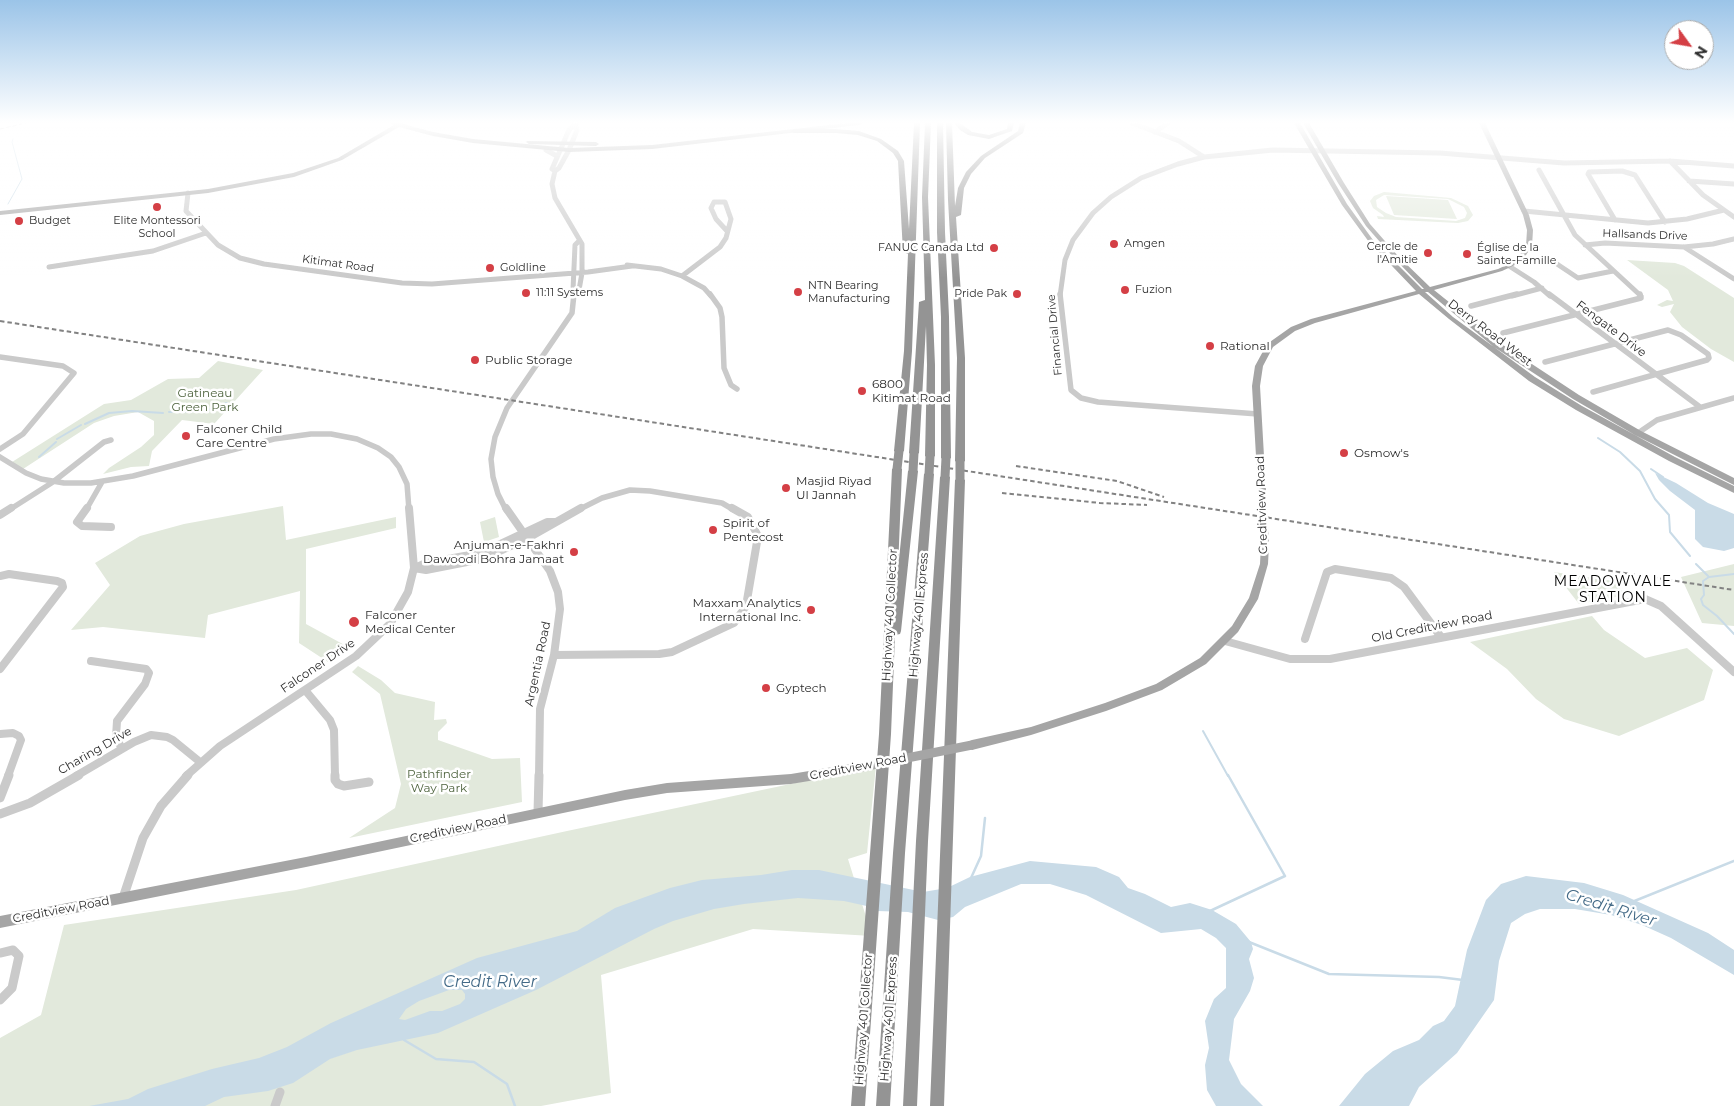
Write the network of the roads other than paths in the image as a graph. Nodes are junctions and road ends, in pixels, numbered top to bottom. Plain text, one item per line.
1 (291, 175) edge
2 (554, 175) edge
3 (902, 175) edge
4 (916, 175) edge
5 (916, 175) edge
6 (926, 175) edge
7 (940, 175) edge
8 (950, 175) edge
9 (968, 175) edge
10 (1151, 175) edge
11 (1328, 175) edge
12 (1337, 175) edge
13 (1507, 175) edge
14 (1541, 175) edge
15 (1588, 175) edge
16 (1633, 175) edge
17 (1683, 175) edge
18 (916, 178) junction
19 (1689, 181) junction
20 (1734, 184) edge
21 (188, 193) junction
22 (1724, 210) junction
23 (1524, 211) junction
24 (0, 213) edge
25 (1562, 215) junction
26 (1734, 217) edge
27 (1615, 220) junction
28 (1665, 222) junction
29 (727, 231) junction
30 (206, 233) junction
31 (1734, 239) edge
32 (579, 242) junction
33 (1585, 244) junction
34 (1684, 247) junction
35 (926, 248) junction
36 (1548, 258) dead end
37 (956, 263) junction
38 (49, 266) dead end
39 (1509, 266) junction
40 (582, 271) junction
41 (1613, 271) junction
42 (574, 272) junction
43 (1731, 274) edge
44 (682, 276) junction
45 (1734, 279) edge
46 (1542, 288) junction
47 (1425, 291) junction
48 (576, 293) junction
49 (1471, 306) dead end
50 (1575, 314) junction
51 (1503, 333) dead end
52 (1614, 344) junction
53 (908, 351) junction
54 (0, 357) edge
55 (1545, 362) dead end
56 (1656, 374) junction
57 (737, 389) dead end
58 (1592, 392) dead end
59 (1734, 398) edge
60 (1700, 407) junction
61 (1258, 414) junction
62 (1638, 433) junction
63 (111, 440) dead end
64 (0, 449) edge
65 (0, 456) edge
66 (53, 482) junction
67 (102, 482) junction
68 (1734, 482) edge
69 (1734, 490) edge
70 (0, 515) edge
71 (111, 527) dead end
72 (526, 536) junction
73 (414, 568) junction
74 (0, 576) edge
75 (1441, 637) junction
76 (1305, 639) dead end
77 (1225, 641) junction
78 (554, 655) junction
79 (90, 661) dead end
80 (0, 669) edge
81 (1734, 672) edge
82 (305, 690) junction
83 (0, 734) edge
84 (884, 734) junction
85 (122, 749) junction
86 (200, 762) junction
87 (370, 782) dead end
88 (0, 798) edge
89 (538, 812) junction
90 (0, 814) edge
91 (123, 898) junction
92 (0, 922) edge
93 (0, 952) edge
94 (0, 1000) edge
95 (280, 1092) dead end
96 (275, 1106) edge
97 (858, 1106) edge
98 (883, 1106) edge
99 (910, 1106) edge
100 (936, 1106) edge

1 - 21 main road
2 - 32 street, Argentia Road
3 - 53 highway
4 - 18 highway
5 - 18 highway, Highway 401 Collector
6 - 35 highway, Highway 401 Express
7 - 99 highway, Highway 401 Express, bridge
8 - 37 highway
9 - 37 highway
10 - 61 street, Financial Drive
11 - 47 main road, Derry Road West
12 - 47 main road, Derry Road West
13 - 23 main road
14 - 25 street
15 - 27 street
16 - 28 street
17 - 19 street
18 - 53 highway, Highway 401 Collector
19 - 20 street
19 - 22 street
21 - 24 main road
21 - 30 street, Kitimat Road
22 - 26 street
22 - 28 street
23 - 25 street
23 - 39 main road
25 - 27 street
25 - 33 street
27 - 28 street
29 - 29 street
29 - 44 street
30 - 38 street
30 - 42 street, Kitimat Road
31 - 34 street, Hallsands Drive
32 - 40 street, Argentia Road
32 - 42 street, Argentia Road
33 - 34 street, Hallsands Drive
33 - 41 street
34 - 43 street
35 - 84 highway, bridge
35 - 98 highway, Highway 401 Express, bridge
36 - 41 street
37 - 100 highway, bridge
39 - 46 street, Fengate Drive
39 - 47 main road
40 - 42 street, Kitimat Road
40 - 44 street, Kitimat Road
40 - 48 street, Argentia Road
41 - 50 street
42 - 48 street, Argentia Road
43 - 45 street
44 - 57 street, Kitimat Road
46 - 49 street
46 - 50 street, Fengate Drive
47 - 61 main road, Creditview Road
47 - 62 main road, Derry Road West
47 - 69 main road, Derry Road West
48 - 72 street, Argentia Road
50 - 51 street
50 - 52 street, Fengate Drive
52 - 55 street
52 - 56 street, Fengate Drive
52 - 56 street
53 - 84 highway, Highway 401 Collector, bridge
54 - 64 street
56 - 58 street
56 - 60 street, Fengate Drive
59 - 60 street
60 - 62 street
61 - 77 main road, Creditview Road
62 - 68 main road, Derry Road West
63 - 66 street
65 - 66 street, Falconer Drive
66 - 67 street, Falconer Drive
66 - 70 street
67 - 71 street
67 - 73 street, Falconer Drive
72 - 73 street
72 - 78 street, Argentia Road
72 - 78 street
73 - 82 street, Falconer Drive
74 - 80 street
75 - 76 street
75 - 77 street, Old Creditview Road
75 - 81 street, Old Creditview Road
77 - 89 main road, Creditview Road, bridge
78 - 89 street, Argentia Road
79 - 85 street
82 - 86 street, Falconer Drive
82 - 87 street
83 - 88 street
84 - 97 highway, Highway 401 Collector
85 - 86 street, Charing Drive
85 - 90 street, Charing Drive
86 - 91 street, Falconer Drive
89 - 91 main road, Creditview Road
91 - 92 main road, Creditview Road
93 - 94 street
95 - 96 street

